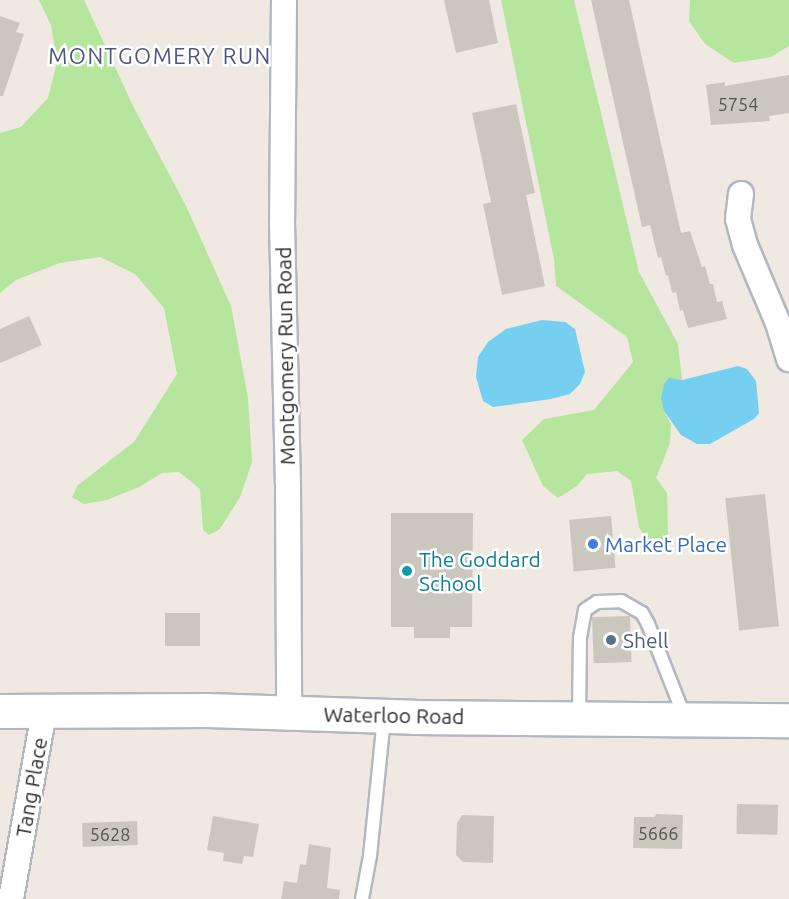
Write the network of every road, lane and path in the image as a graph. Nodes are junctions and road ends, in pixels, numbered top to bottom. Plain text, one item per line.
1 (284, 0) edge
2 (741, 194) dead end
3 (789, 359) edge
4 (0, 711) edge
5 (44, 711) junction
6 (289, 712) junction
7 (384, 716) junction
8 (579, 717) junction
9 (685, 718) junction
10 (789, 720) edge
11 (11, 899) edge
12 (362, 899) edge

1 - 6 street, Montgomery Run Road
2 - 3 street
4 - 5 main road, Waterloo Road
5 - 6 main road, Waterloo Road
5 - 11 street, Tang Place
6 - 7 main road, Waterloo Road
7 - 8 main road, Waterloo Road
7 - 12 lane
8 - 9 main road, Waterloo Road
8 - 9 lane
9 - 10 main road, Waterloo Road

